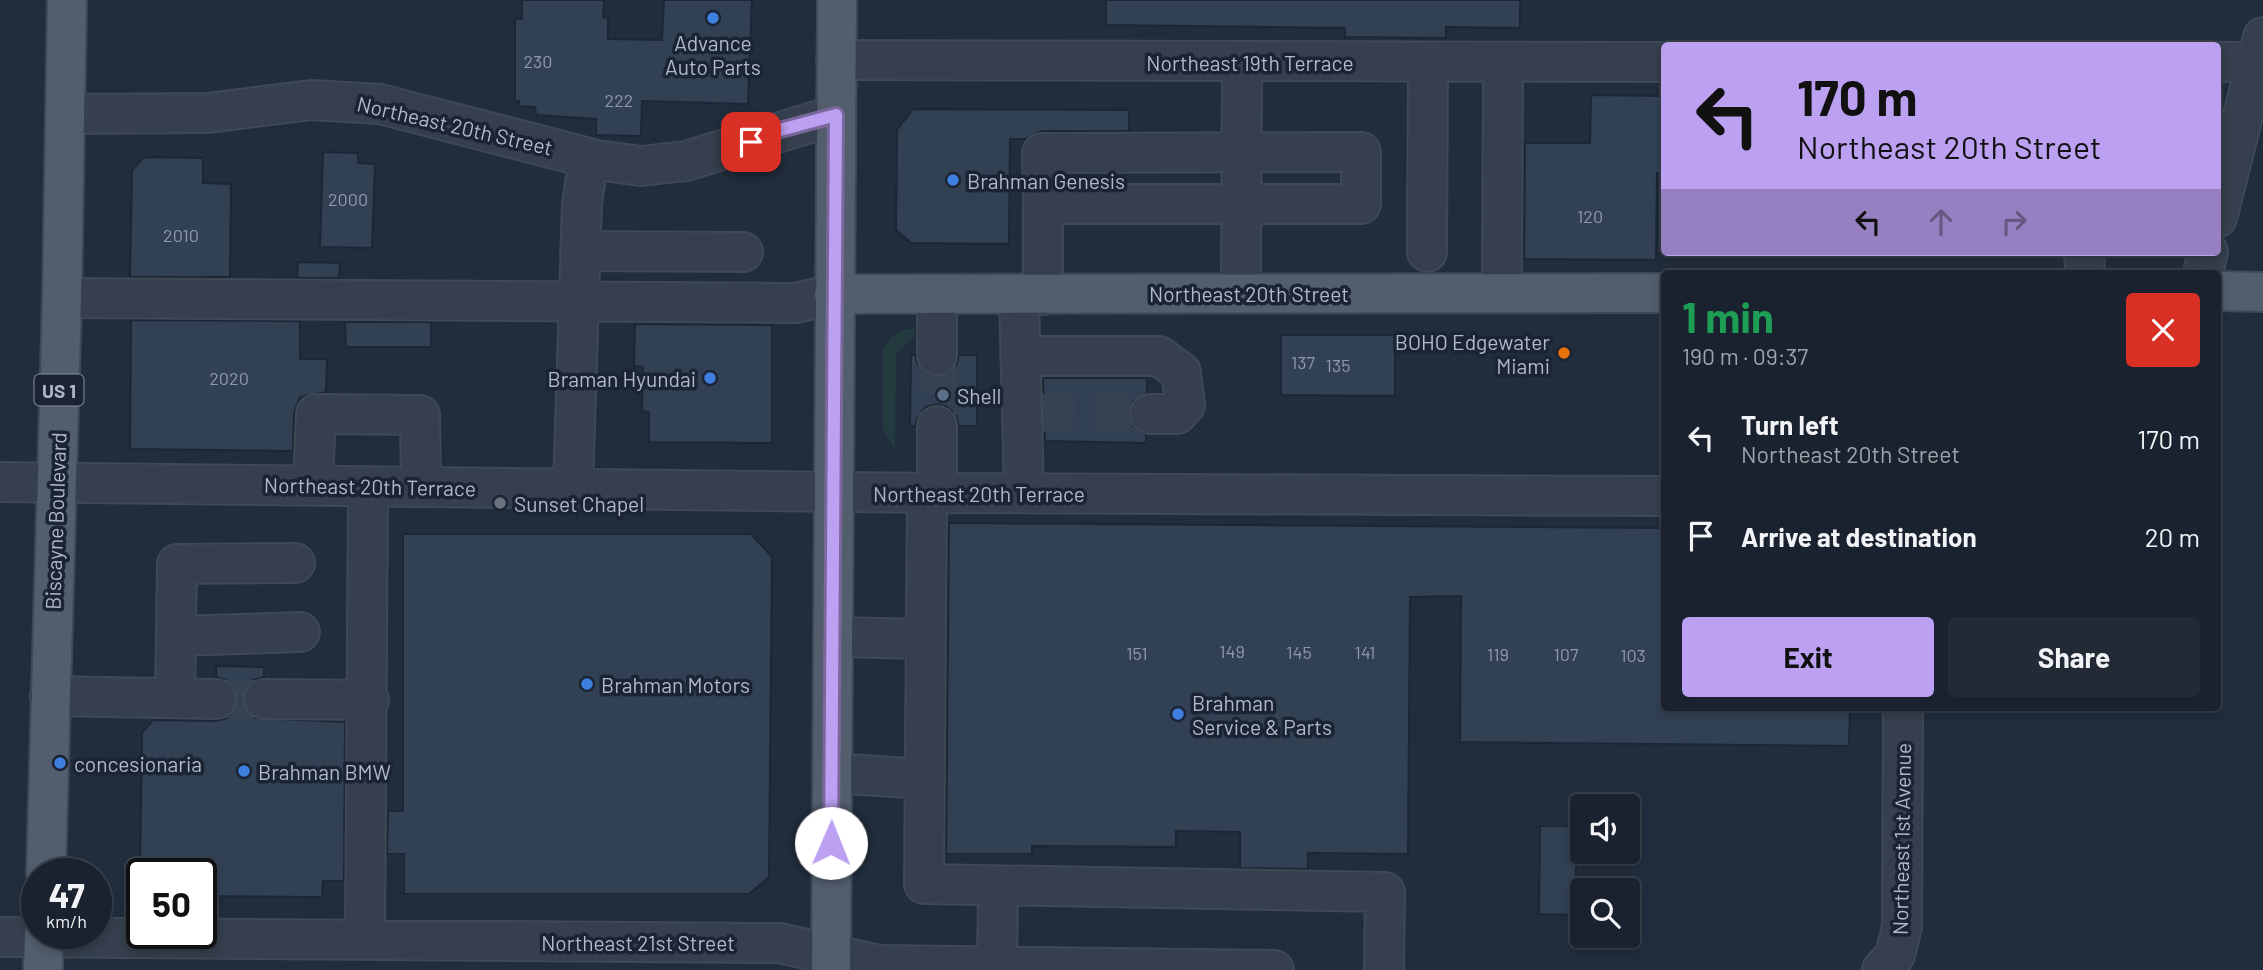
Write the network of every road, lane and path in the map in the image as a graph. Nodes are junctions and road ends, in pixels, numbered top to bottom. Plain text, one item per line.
1 (67, 0) edge
2 (837, 0) edge
3 (2260, 50) edge
4 (836, 60) junction
5 (2221, 61) edge
6 (1242, 62) junction
7 (1428, 62) junction
8 (1503, 62) junction
9 (1661, 62) edge
10 (66, 114) junction
11 (836, 115) junction
12 (1242, 151) junction
13 (589, 158) junction
14 (2223, 174) edge
15 (1241, 203) junction
16 (1043, 204) junction
17 (580, 251) junction
18 (743, 252) dead end
19 (1427, 252) dead end
20 (2221, 292) edge
21 (2263, 292) edge
22 (1241, 293) junction
23 (1502, 293) junction
24 (1661, 293) edge
25 (834, 294) junction
26 (937, 295) junction
27 (1031, 295) junction
28 (62, 298) junction
29 (578, 301) junction
30 (937, 355) tunnel mouth
31 (1020, 356) junction
32 (1150, 414) tunnel mouth
33 (937, 426) tunnel mouth
34 (0, 482) edge
35 (56, 482) junction
36 (313, 485) junction
37 (368, 486) junction
38 (421, 486) junction
39 (573, 489) junction
40 (833, 492) junction
41 (932, 493) junction
42 (1024, 494) junction
43 (1661, 496) edge
44 (295, 564) dead end
45 (300, 632) dead end
46 (176, 636) junction
47 (833, 637) junction
48 (926, 639) junction
49 (50, 696) junction
50 (176, 698) junction
51 (216, 699) tunnel mouth
52 (264, 699) tunnel mouth
53 (369, 701) junction
54 (1903, 711) edge
55 (832, 773) junction
56 (925, 779) junction
57 (46, 858) edge
58 (998, 888) junction
59 (0, 937) edge
60 (365, 940) junction
61 (21, 942) edge
62 (112, 946) edge
63 (832, 963) edge
64 (998, 965) junction
65 (1885, 969) edge
66 (1274, 970) edge
67 (1384, 970) edge

1 - 10 main road, Biscayne Boulevard / US 1
2 - 4 main road
3 - 5 street
3 - 14 street
4 - 6 street, Northeast 19th Terrace
4 - 11 main road
6 - 7 street, Northeast 19th Terrace
6 - 12 street
7 - 8 street, Northeast 19th Terrace
7 - 19 street
8 - 9 street, Northeast 19th Terrace
8 - 23 street
10 - 13 street, Northeast 20th Street
10 - 28 main road, Biscayne Boulevard / US 1
11 - 13 street, Northeast 20th Street
11 - 25 main road
12 - 15 street
12 - 15 street
12 - 16 street
13 - 17 street
15 - 16 street
15 - 22 street
16 - 27 street
17 - 18 street
17 - 29 street
20 - 21 main road
22 - 23 main road, Northeast 20th Street
22 - 27 main road, Northeast 20th Street
23 - 24 main road, Northeast 20th Street
25 - 26 main road, Northeast 20th Street
25 - 29 street
25 - 40 main road
26 - 27 main road, Northeast 20th Street
26 - 30 street
27 - 31 street
28 - 29 street
28 - 35 main road, Biscayne Boulevard / US 1
29 - 39 street
31 - 32 street
31 - 42 street
33 - 41 street
34 - 35 street, Northeast 20th Terrace
35 - 36 street, Northeast 20th Terrace
35 - 49 main road, Biscayne Boulevard / US 1
36 - 37 street, Northeast 20th Terrace
36 - 38 street
37 - 38 street, Northeast 20th Terrace
37 - 53 street
38 - 39 street, Northeast 20th Terrace
39 - 40 street, Northeast 20th Terrace
40 - 41 street, Northeast 20th Terrace
40 - 47 main road
41 - 42 street, Northeast 20th Terrace
41 - 48 street
42 - 43 street, Northeast 20th Terrace
44 - 46 street
45 - 46 street
46 - 50 street
47 - 48 street
47 - 55 main road
48 - 56 street
49 - 50 street
49 - 57 main road, Biscayne Boulevard / US 1
50 - 51 street
52 - 53 street
53 - 60 street
54 - 65 street, Northeast 1st Avenue
55 - 56 street
55 - 63 main road
56 - 58 street
58 - 64 street
58 - 67 street
59 - 61 street, Northeast 21st Street
60 - 62 street, Northeast 21st Street
60 - 63 street, Northeast 21st Street
63 - 64 street, Northeast 21st Street
64 - 66 street, Northeast 21st Street

